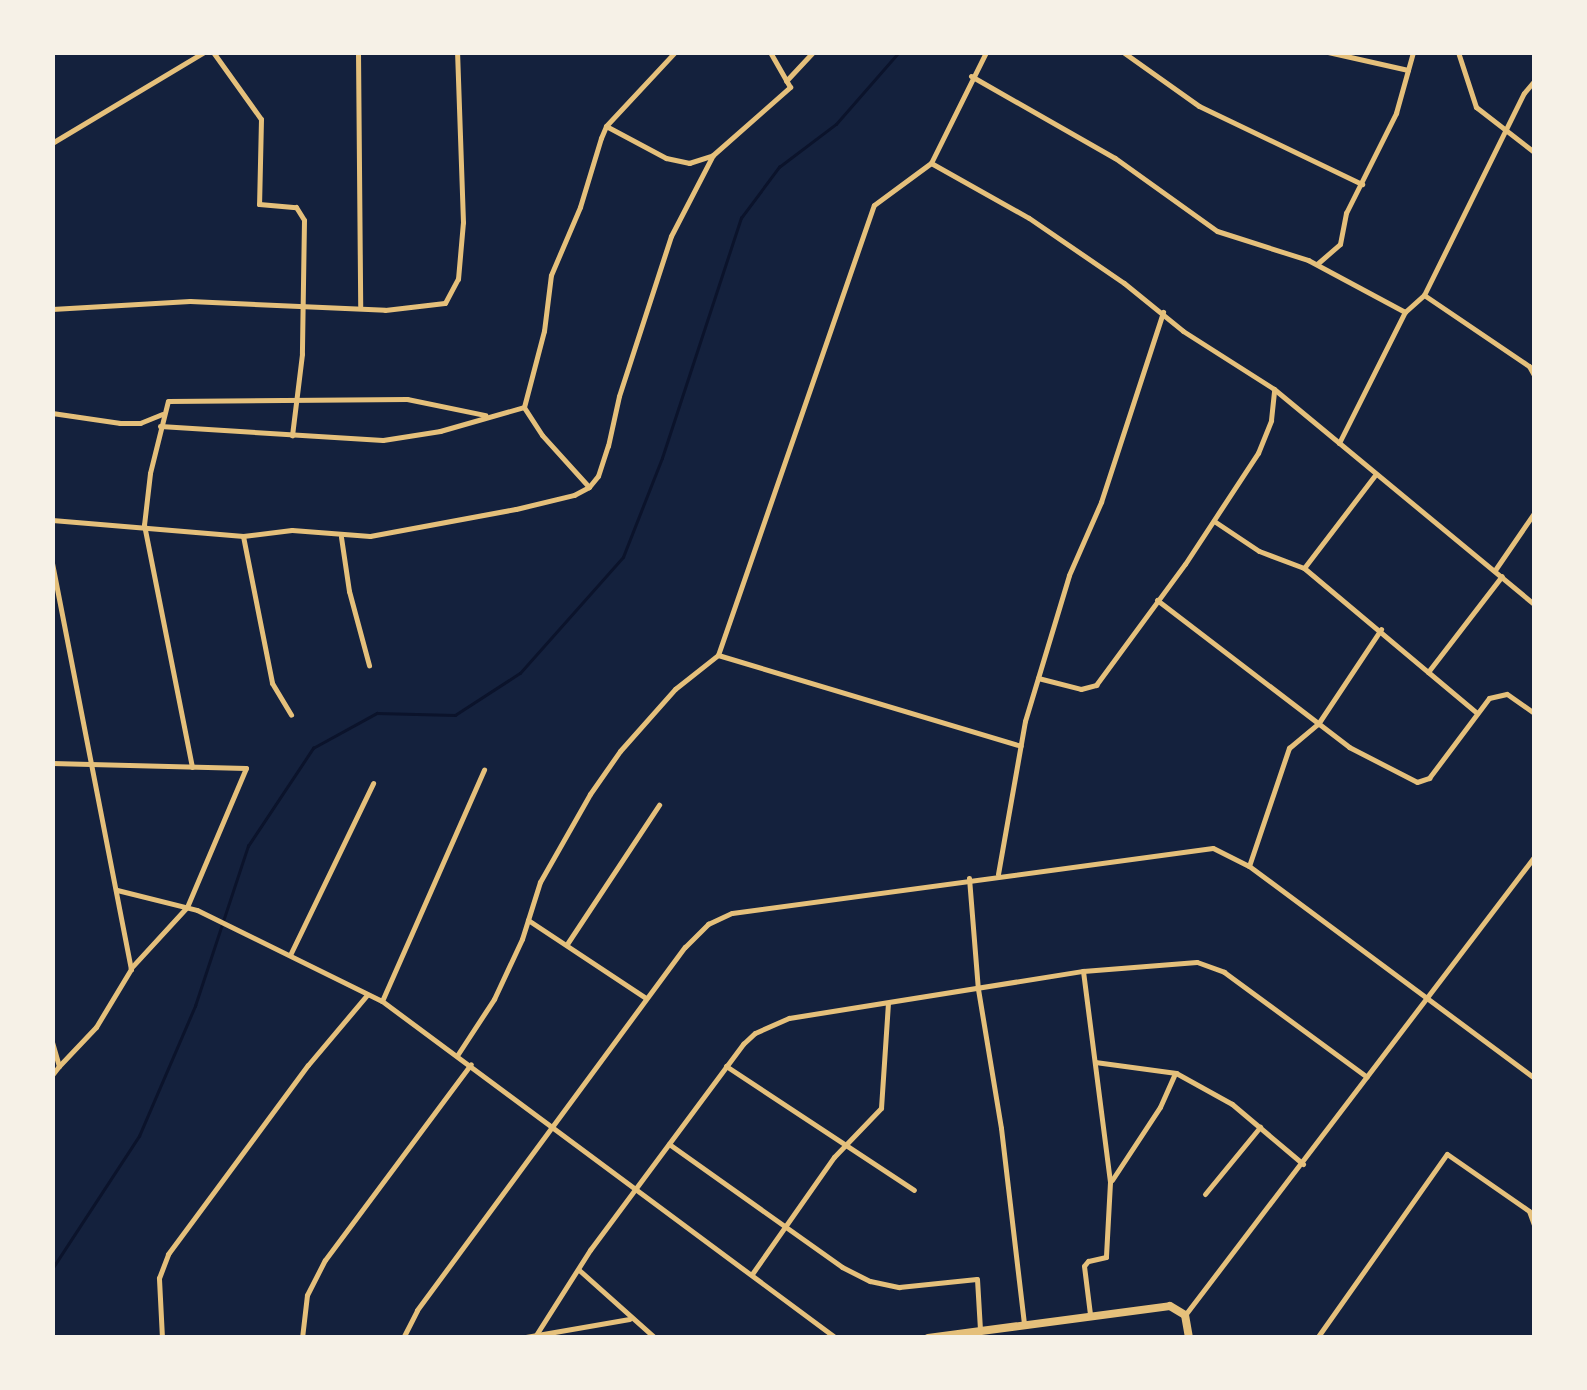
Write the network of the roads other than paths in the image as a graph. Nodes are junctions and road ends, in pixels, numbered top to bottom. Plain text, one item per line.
1 (204, 52) edge
2 (213, 52) edge
3 (358, 52) edge
4 (457, 52) edge
5 (675, 52) edge
6 (770, 52) edge
7 (813, 52) edge
8 (986, 52) edge
9 (1123, 52) edge
10 (1328, 52) edge
11 (1413, 52) edge
12 (1458, 52) edge
13 (1408, 70) junction
14 (971, 76) junction
15 (786, 81) junction
16 (1534, 81) edge
17 (606, 126) junction
18 (1506, 133) junction
19 (52, 143) edge
20 (1534, 152) edge
21 (714, 155) junction
22 (931, 163) junction
23 (1362, 184) junction
24 (1316, 264) junction
25 (1424, 294) junction
26 (302, 306) junction
27 (360, 306) junction
28 (52, 309) edge
29 (1163, 312) junction
30 (1405, 312) junction
31 (1534, 375) edge
32 (1274, 390) junction
33 (298, 401) junction
34 (524, 407) junction
35 (52, 413) edge
36 (162, 414) junction
37 (485, 415) junction
38 (160, 426) junction
39 (292, 435) junction
40 (1338, 443) junction
41 (1375, 475) junction
42 (590, 487) junction
43 (1534, 513) edge
44 (52, 520) edge
45 (1214, 521) junction
46 (144, 525) junction
47 (243, 536) junction
48 (341, 537) junction
49 (52, 563) edge
50 (1304, 568) junction
51 (1495, 570) junction
52 (1502, 576) junction
53 (1157, 600) junction
54 (1534, 604) edge
55 (1381, 628) junction
56 (718, 654) junction
57 (369, 665) dead end
58 (1428, 672) junction
59 (1038, 678) junction
60 (1477, 713) junction
61 (1534, 714) edge
62 (291, 715) dead end
63 (1318, 724) junction
64 (1021, 746) junction
65 (52, 763) edge
66 (92, 766) junction
67 (192, 767) junction
68 (484, 770) dead end
69 (372, 783) dead end
70 (659, 806) dead end
71 (1534, 858) edge
72 (1249, 866) junction
73 (997, 875) junction
74 (970, 878) junction
75 (117, 890) junction
76 (186, 908) junction
77 (527, 920) junction
78 (567, 944) junction
79 (290, 955) junction
80 (131, 969) junction
81 (1084, 971) junction
82 (978, 989) junction
83 (368, 995) junction
84 (1425, 997) junction
85 (646, 998) junction
86 (382, 1001) junction
87 (888, 1003) junction
88 (52, 1042) edge
89 (458, 1054) junction
90 (1095, 1062) junction
91 (471, 1064) junction
92 (59, 1066) junction
93 (726, 1066) junction
94 (1176, 1073) junction
95 (52, 1075) edge
96 (1366, 1078) junction
97 (1534, 1078) edge
98 (1260, 1126) junction
99 (554, 1127) junction
100 (669, 1144) junction
101 (844, 1147) junction
102 (1303, 1164) junction
103 (1110, 1182) junction
104 (634, 1189) junction
105 (914, 1190) dead end
106 (1205, 1194) dead end
107 (1534, 1225) edge
108 (786, 1227) junction
109 (578, 1269) junction
110 (751, 1275) junction
111 (1090, 1314) junction
112 (1185, 1315) junction
113 (628, 1319) junction
114 (1024, 1324) junction
115 (980, 1330) junction
116 (536, 1335) edge
117 (162, 1338) edge
118 (302, 1338) edge
119 (403, 1338) edge
120 (520, 1338) edge
121 (655, 1338) edge
122 (836, 1338) edge
123 (928, 1338) edge
124 (1189, 1338) edge
125 (1317, 1338) edge

1 - 19 street
2 - 26 street
3 - 27 street
4 - 27 street
5 - 17 street
6 - 15 street
7 - 15 street
8 - 14 street
9 - 23 street
10 - 13 street
11 - 13 street
12 - 18 street
13 - 23 street
14 - 22 street
14 - 24 street
15 - 21 street
16 - 18 street
17 - 21 street
17 - 34 street
18 - 20 street
18 - 25 street
21 - 42 street
22 - 29 street
22 - 56 street
23 - 24 street
24 - 30 street
25 - 30 street
25 - 31 street
26 - 27 street
26 - 28 street
26 - 33 street
29 - 32 street
29 - 59 street
30 - 40 street
32 - 40 street
32 - 45 street
33 - 36 street
33 - 37 street
33 - 39 street
34 - 37 street
34 - 42 street
35 - 36 street
36 - 38 street
37 - 39 street
38 - 39 street
38 - 46 street
40 - 41 street
41 - 50 street
41 - 51 street
42 - 48 street
43 - 51 street
44 - 46 street
45 - 50 street
45 - 53 street
46 - 47 street
46 - 67 street
47 - 48 street
47 - 62 street
48 - 57 street
49 - 66 street
50 - 55 street
51 - 52 street
52 - 54 street
52 - 58 street
53 - 59 street
53 - 63 street
55 - 58 street
55 - 63 street
56 - 64 street
56 - 77 street
58 - 60 street
59 - 64 street
60 - 61 street
60 - 63 street
63 - 72 street
64 - 73 street
65 - 66 street
66 - 67 street
66 - 75 street
67 - 76 street
68 - 86 street
69 - 79 street
70 - 78 street
71 - 84 street
72 - 73 street
72 - 84 street
73 - 74 street
74 - 82 street
74 - 85 street
75 - 76 street
75 - 80 street
76 - 79 street
76 - 80 street
77 - 78 street
77 - 89 street
78 - 85 street
79 - 83 street
80 - 92 street
81 - 82 street
81 - 90 street
81 - 96 street
82 - 87 street
82 - 114 street
83 - 86 street
83 - 117 street
84 - 96 street
84 - 97 street
85 - 99 street
86 - 89 street
87 - 93 street
87 - 101 street
88 - 92 street
89 - 91 street
90 - 94 street
90 - 103 street
91 - 99 street
91 - 118 street
92 - 95 street
93 - 100 street
93 - 101 street
94 - 98 street
94 - 103 street
96 - 102 street
98 - 102 street
98 - 106 street
99 - 104 street
99 - 119 street
100 - 104 street
100 - 108 street
101 - 105 street
101 - 108 street
102 - 112 street
103 - 111 street
104 - 109 street
104 - 110 street
107 - 125 street
108 - 110 street
108 - 115 street
109 - 113 street
109 - 116 street
110 - 122 street
111 - 112 main road
111 - 114 main road
112 - 124 main road
113 - 116 street
113 - 121 street
114 - 115 main road
115 - 123 main road
116 - 120 street

